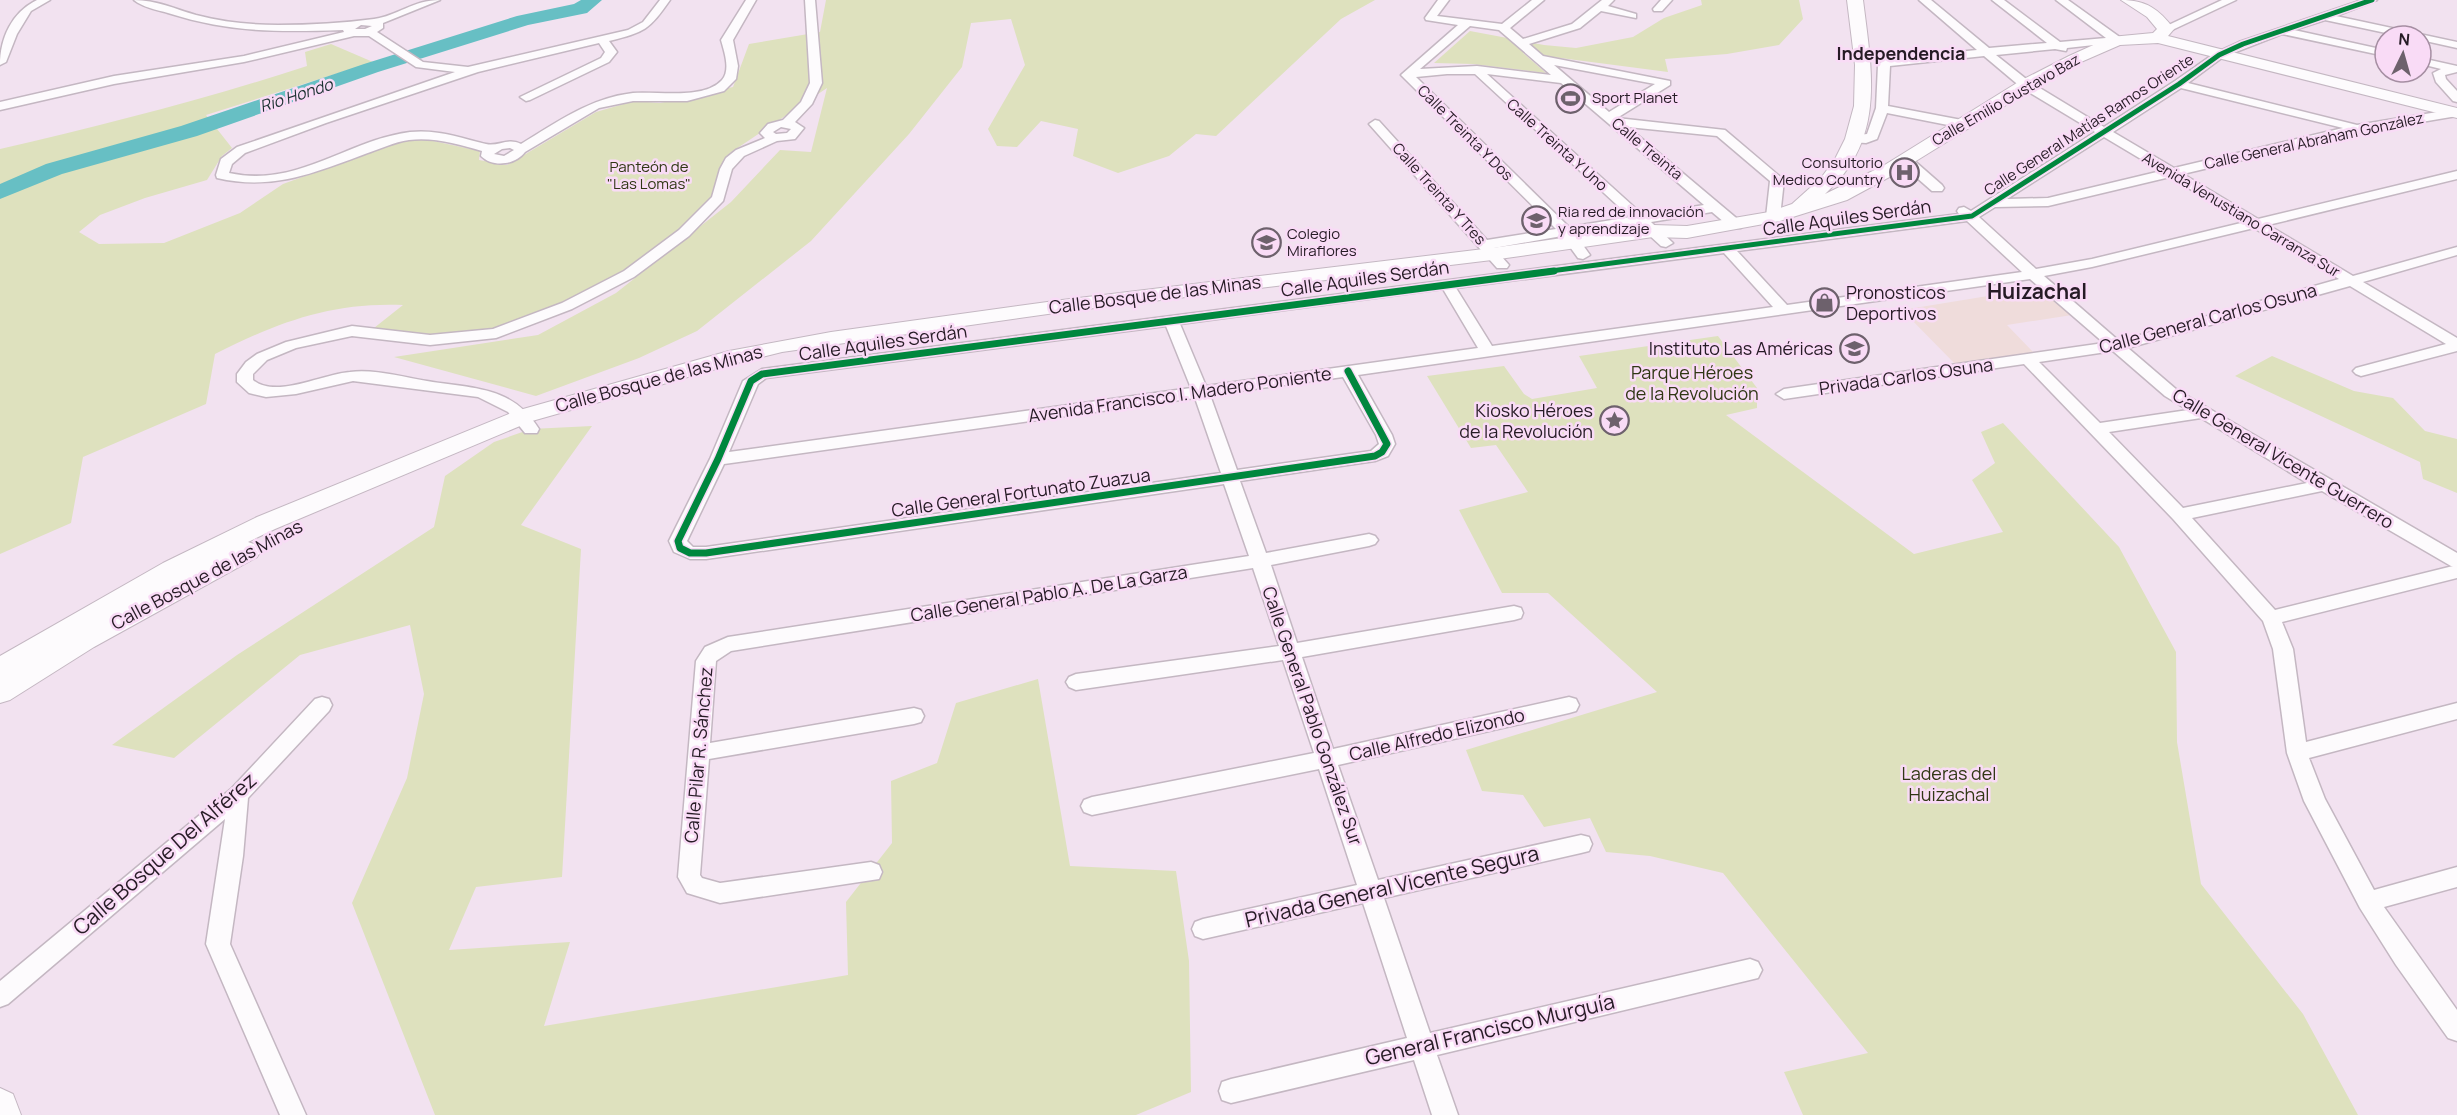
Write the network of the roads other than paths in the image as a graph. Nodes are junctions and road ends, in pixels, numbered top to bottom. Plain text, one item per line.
1 (45, 0) edge
2 (139, 0) edge
3 (435, 0) edge
4 (665, 0) edge
5 (751, 0) edge
6 (810, 0) edge
7 (1444, 0) edge
8 (1539, 0) edge
9 (1667, 0) edge
10 (1855, 0) edge
11 (1924, 0) edge
12 (1997, 0) edge
13 (2061, 0) edge
14 (2129, 0) edge
15 (2230, 0) edge
16 (2372, 0) edge
17 (1605, 4) edge
18 (1658, 9) dead end
19 (1632, 16) dead end
20 (2325, 16) junction
21 (1467, 23) junction
22 (1502, 27) junction
23 (2373, 27) edge
24 (352, 29) junction
25 (372, 29) junction
26 (2280, 30) junction
27 (2162, 33) junction
28 (6, 36) edge
29 (2433, 39) edge
30 (603, 40) junction
31 (2117, 40) junction
32 (1521, 43) junction
33 (2456, 44) edge
34 (2058, 46) junction
35 (2373, 50) edge
36 (1988, 52) junction
37 (2219, 55) junction
38 (1539, 58) junction
39 (2075, 59) junction
40 (0, 62) edge
41 (418, 64) junction
42 (2433, 64) edge
43 (474, 69) junction
44 (1477, 69) junction
45 (2457, 69) edge
46 (1407, 75) junction
47 (1565, 80) junction
48 (2179, 84) junction
49 (2026, 85) junction
50 (526, 97) dead end
51 (389, 98) junction
52 (0, 106) edge
53 (1882, 108) junction
54 (2457, 108) edge
55 (1612, 120) junction
56 (1375, 124) dead end
57 (1963, 124) junction
58 (2356, 129) junction
59 (2103, 132) junction
60 (1854, 139) junction
61 (1905, 160) junction
62 (2172, 172) junction
63 (2457, 175) edge
64 (1937, 188) dead end
65 (1996, 203) junction
66 (1717, 207) junction
67 (1799, 208) junction
68 (1966, 212) junction
69 (1773, 217) junction
70 (2256, 224) junction
71 (1736, 225) junction
72 (1653, 231) junction
73 (1574, 243) junction
74 (1728, 249) junction
75 (2457, 251) edge
76 (1493, 254) junction
77 (2033, 274) junction
78 (2350, 280) junction
79 (1446, 284) junction
80 (1784, 311) junction
81 (1171, 320) junction
82 (2457, 345) edge
83 (2117, 346) junction
84 (1488, 352) junction
85 (2029, 360) junction
86 (1348, 371) junction
87 (2361, 371) dead end
88 (1201, 393) junction
89 (1784, 394) dead end
90 (2202, 413) junction
91 (528, 422) junction
92 (2097, 429) junction
93 (718, 459) junction
94 (1229, 478) junction
95 (2324, 485) junction
96 (2179, 515) junction
97 (1369, 540) dead end
98 (1260, 561) junction
99 (2457, 561) edge
100 (2457, 572) edge
101 (1514, 613) dead end
102 (2271, 618) junction
103 (728, 644) joint
104 (1290, 651) junction
105 (2, 681) edge
106 (1076, 682) dead end
107 (322, 705) dead end
108 (1569, 705) dead end
109 (2457, 711) edge
110 (914, 716) dead end
111 (698, 753) junction
112 (2297, 753) junction
113 (1326, 759) junction
114 (238, 795) junction
115 (1092, 806) dead end
116 (1581, 844) dead end
117 (871, 872) dead end
118 (2457, 877) edge
119 (1371, 892) junction
120 (2368, 902) junction
121 (1203, 929) dead end
122 (1750, 970) dead end
123 (0, 996) edge
124 (2457, 1030) edge
125 (1421, 1046) junction
126 (1231, 1091) dead end
127 (0, 1106) edge
128 (3, 1115) edge
129 (293, 1115) edge
130 (1445, 1115) edge

1 - 28 street
2 - 24 street
3 - 25 street
4 - 30 street
5 - 51 street
6 - 91 street
7 - 21 street
8 - 22 street
9 - 18 street
10 - 60 main road
11 - 36 street, Avenida Venustiano Carranza Sur
12 - 34 street
13 - 31 street
14 - 27 main road
15 - 27 street
16 - 20 street, Calle General Matías Ramos Oriente
17 - 19 street
17 - 32 street
20 - 23 street
20 - 26 street, Calle General Matías Ramos Oriente
21 - 22 street
21 - 46 street
22 - 32 street, Calle Treinta
24 - 25 street
24 - 52 street
25 - 41 street
26 - 35 street
26 - 37 street, Calle General Matías Ramos Oriente
27 - 31 main road
27 - 37 main road
28 - 40 street
29 - 33 street
30 - 43 street
30 - 50 street
31 - 34 street
31 - 39 main road, Calle Emilio Gustavo Baz
32 - 38 street, Calle Treinta
34 - 36 street
34 - 39 street
36 - 49 street, Avenida Venustiano Carranza Sur
36 - 53 street
37 - 48 street, Calle General Matías Ramos Oriente
37 - 54 main road
38 - 47 street, Calle Treinta
38 - 55 street
39 - 49 main road, Calle Emilio Gustavo Baz
41 - 43 street
41 - 51 street
42 - 45 street
43 - 51 street
44 - 46 street, Calle Treinta Y Dos
44 - 47 street, Calle Treinta Y Dos
44 - 72 street, Calle Treinta Y Uno
45 - 54 street
46 - 73 street, Calle Treinta Y Dos
47 - 55 street, Calle Treinta
48 - 58 street
48 - 59 street, Calle General Matías Ramos Oriente
49 - 57 main road, Calle Emilio Gustavo Baz
49 - 59 street, Avenida Venustiano Carranza Sur
53 - 57 street
53 - 60 street
54 - 58 street, Calle General Abraham González
55 - 66 street, Calle Treinta
55 - 69 street
56 - 76 street, Calle Treinta Y Tres
57 - 61 main road, Calle Emilio Gustavo Baz
58 - 62 street, Calle General Abraham González
59 - 62 street, Avenida Venustiano Carranza Sur
59 - 65 street, Calle General Matías Ramos Oriente
60 - 67 main road
61 - 64 street
61 - 67 main road, Calle Emilio Gustavo Baz
62 - 65 street, Calle General Abraham González
62 - 70 street, Avenida Venustiano Carranza Sur
63 - 70 street, Avenida Francisco I. Madero Poniente
65 - 68 street, Calle General Matías Ramos Oriente
66 - 71 street, Calle Treinta
66 - 72 street
67 - 69 main road, Calle Emilio Gustavo Baz
68 - 74 street, Calle Aquiles Serdán
68 - 77 street, Calle General Vicente Guerrero
69 - 71 main road, Calle Emilio Gustavo Baz
70 - 77 street, Avenida Francisco I. Madero Poniente
70 - 78 street, Avenida Venustiano Carranza Sur
71 - 72 main road, Calle Bosque de las Minas
72 - 73 main road, Calle Bosque de las Minas
72 - 73 street
73 - 76 main road, Calle Bosque de las Minas
74 - 79 street, Calle Aquiles Serdán
74 - 80 street
75 - 78 street, Calle General Carlos Osuna
76 - 91 main road, Calle Bosque de las Minas
77 - 80 street, Avenida Francisco I. Madero Poniente
77 - 83 street, Calle General Vicente Guerrero
78 - 82 street, Avenida Venustiano Carranza Sur
78 - 83 street, Calle General Carlos Osuna
79 - 81 street, Calle Aquiles Serdán
79 - 84 street
80 - 84 street, Avenida Francisco I. Madero Poniente
81 - 88 street, Calle General Pablo González Sur
81 - 93 street, Calle Aquiles Serdán
82 - 87 street
83 - 85 street, Calle General Carlos Osuna
83 - 90 street, Calle General Vicente Guerrero
84 - 86 street, Avenida Francisco I. Madero Poniente
85 - 89 street, Privada Carlos Osuna
85 - 92 street
86 - 88 street, Avenida Francisco I. Madero Poniente
86 - 94 street, Calle General Fortunato Zuazua
88 - 93 street, Avenida Francisco I. Madero Poniente
88 - 94 street, Calle General Pablo González Sur
90 - 92 street
90 - 95 street, Calle General Vicente Guerrero
91 - 105 main road, Calle Bosque de las Minas
92 - 96 street
93 - 94 street, Calle General Fortunato Zuazua
94 - 98 street, Calle General Pablo González Sur
95 - 96 street
95 - 99 street, Calle General Vicente Guerrero
96 - 102 street
97 - 98 street, Calle General Pablo A. De La Garza
98 - 103 street, Calle General Pablo A. De La Garza
98 - 104 street, Calle General Pablo González Sur
100 - 102 street
101 - 104 street
102 - 112 street
103 - 111 street, Calle Pilar R. Sánchez
104 - 106 street
104 - 113 street, Calle General Pablo González Sur
107 - 114 street, Calle Bosque Del Alférez
108 - 113 street, Calle Alfredo Elizondo
109 - 112 street
110 - 111 street
111 - 117 street, Calle Pilar R. Sánchez
112 - 120 street
113 - 115 street, Calle Alfredo Elizondo
113 - 119 street, Calle General Pablo González Sur
114 - 123 street, Calle Bosque Del Alférez
114 - 129 street
116 - 119 street, Privada General Vicente Segura
118 - 120 street
119 - 121 street, Privada General Vicente Segura
119 - 125 street, Calle General Pablo González Sur
120 - 124 street
122 - 125 street, General Francisco Murguía
125 - 126 street, General Francisco Murguía
125 - 130 street, Calle General Pablo González Sur
127 - 128 main road

